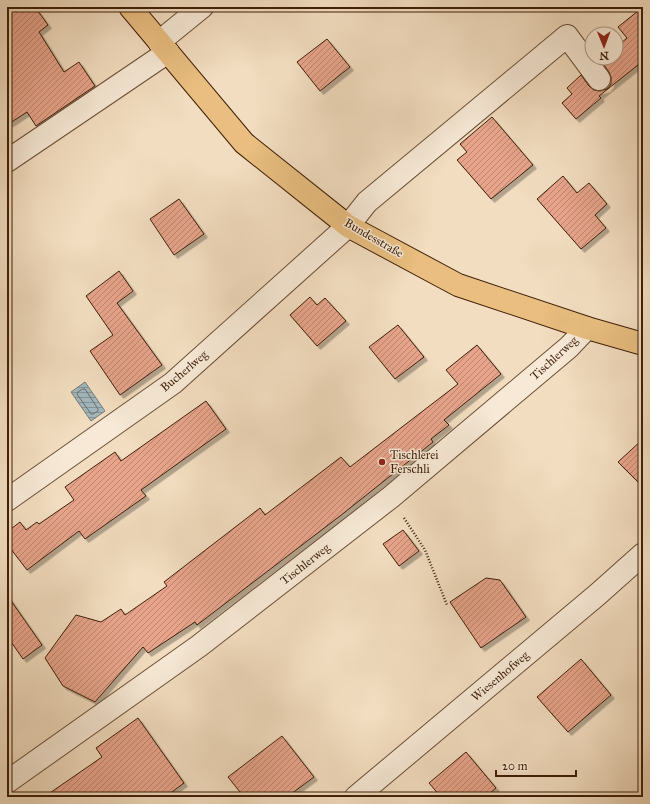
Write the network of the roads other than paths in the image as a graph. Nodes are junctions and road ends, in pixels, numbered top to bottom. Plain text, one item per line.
1 (130, 7) edge
2 (202, 7) edge
3 (163, 47) junction
4 (599, 79) dead end
5 (7, 161) edge
6 (348, 226) junction
7 (587, 328) junction
8 (643, 344) edge
9 (7, 500) edge
10 (643, 554) edge
11 (7, 782) edge
12 (356, 797) edge

1 - 3 main road, Bundesstraße
2 - 3 street
3 - 5 street
3 - 6 main road, Bundesstraße
4 - 6 street, Bucherlweg
6 - 7 main road, Bundesstraße
6 - 9 street, Bucherlweg
7 - 8 main road, Bundesstraße
7 - 11 street, Tischlerweg
10 - 12 street, Wiesenhofweg

